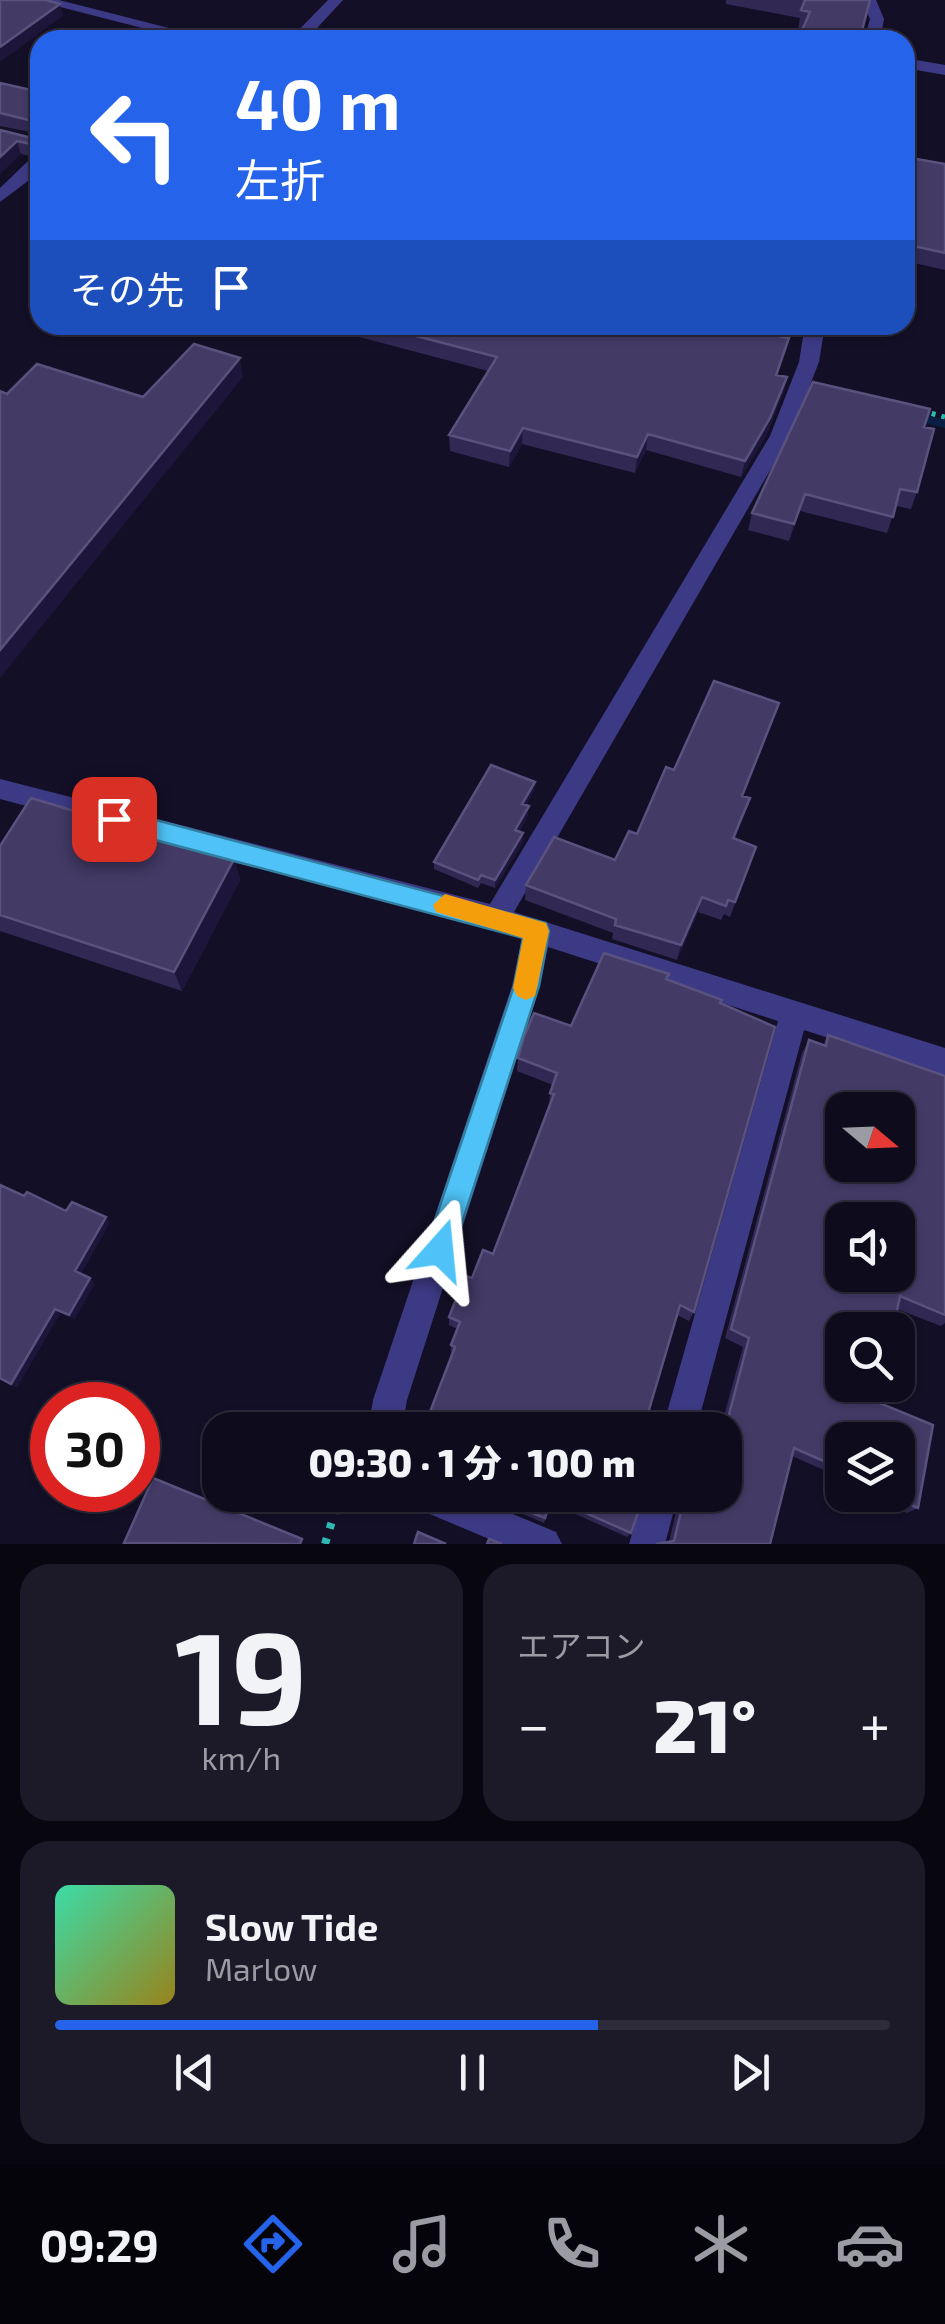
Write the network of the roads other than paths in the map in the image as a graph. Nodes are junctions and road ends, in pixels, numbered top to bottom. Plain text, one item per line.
1 (40, 0) edge
2 (336, 0) edge
3 (870, 0) edge
4 (166, 30) edge
5 (306, 30) edge
6 (874, 30) edge
7 (915, 65) edge
8 (945, 70) edge
9 (30, 171) edge
10 (0, 197) edge
11 (813, 335) edge
12 (0, 789) edge
13 (496, 918) junction
14 (537, 931) junction
15 (794, 1013) junction
16 (945, 1062) edge
17 (388, 1412) edge
18 (684, 1412) edge
19 (466, 1512) edge
20 (656, 1512) edge
21 (544, 1544) edge
22 (647, 1544) edge

1 - 4 street
2 - 5 street
3 - 6 street
7 - 8 street
9 - 10 street
11 - 13 street
12 - 13 street
13 - 14 street
14 - 15 street
14 - 17 street
15 - 16 street
15 - 18 street
19 - 21 street
20 - 22 street

